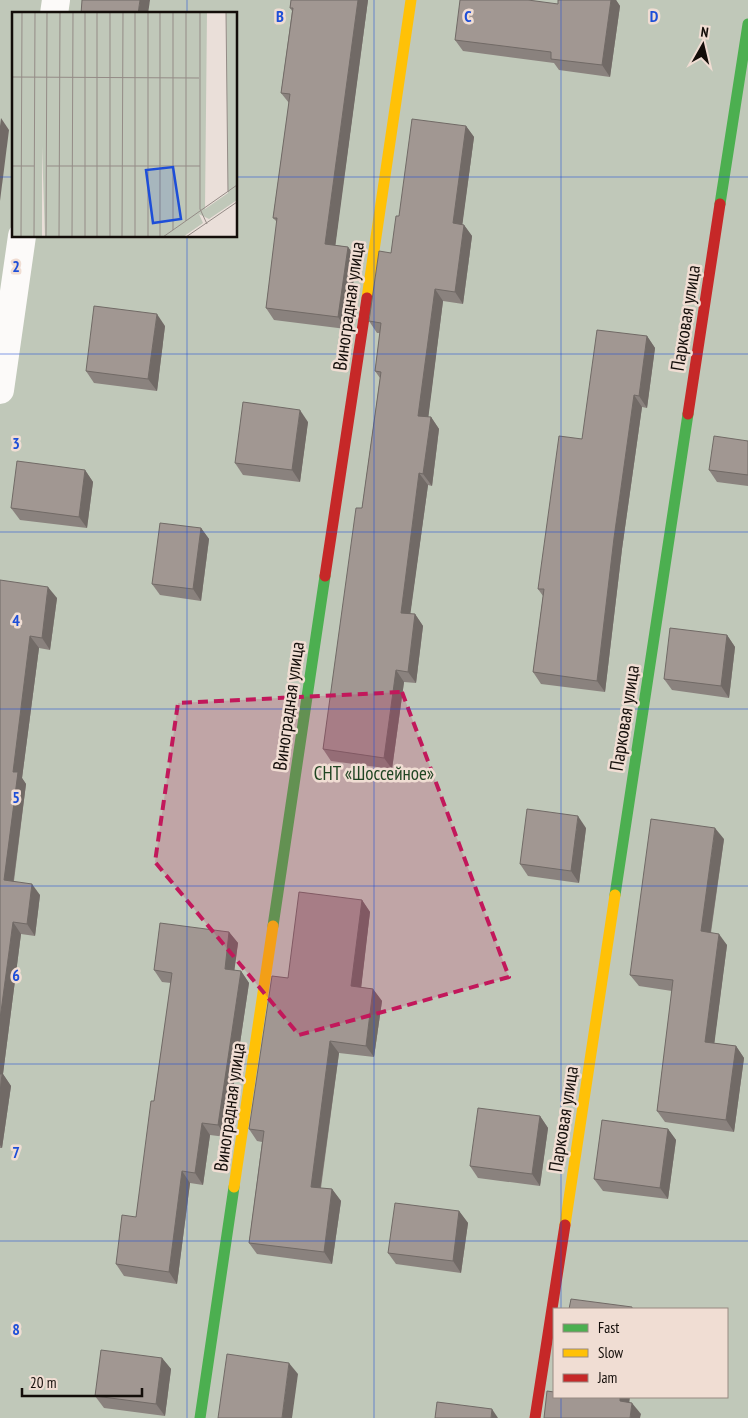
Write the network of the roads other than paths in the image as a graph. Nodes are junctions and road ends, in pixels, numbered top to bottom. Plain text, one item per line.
1 (411, 0) edge
2 (748, 24) edge
3 (22, 238) edge
4 (0, 390) edge
5 (200, 1418) edge
6 (535, 1418) edge

1 - 5 street, Виноградная улица
2 - 6 street, Парковая улица
3 - 4 street

